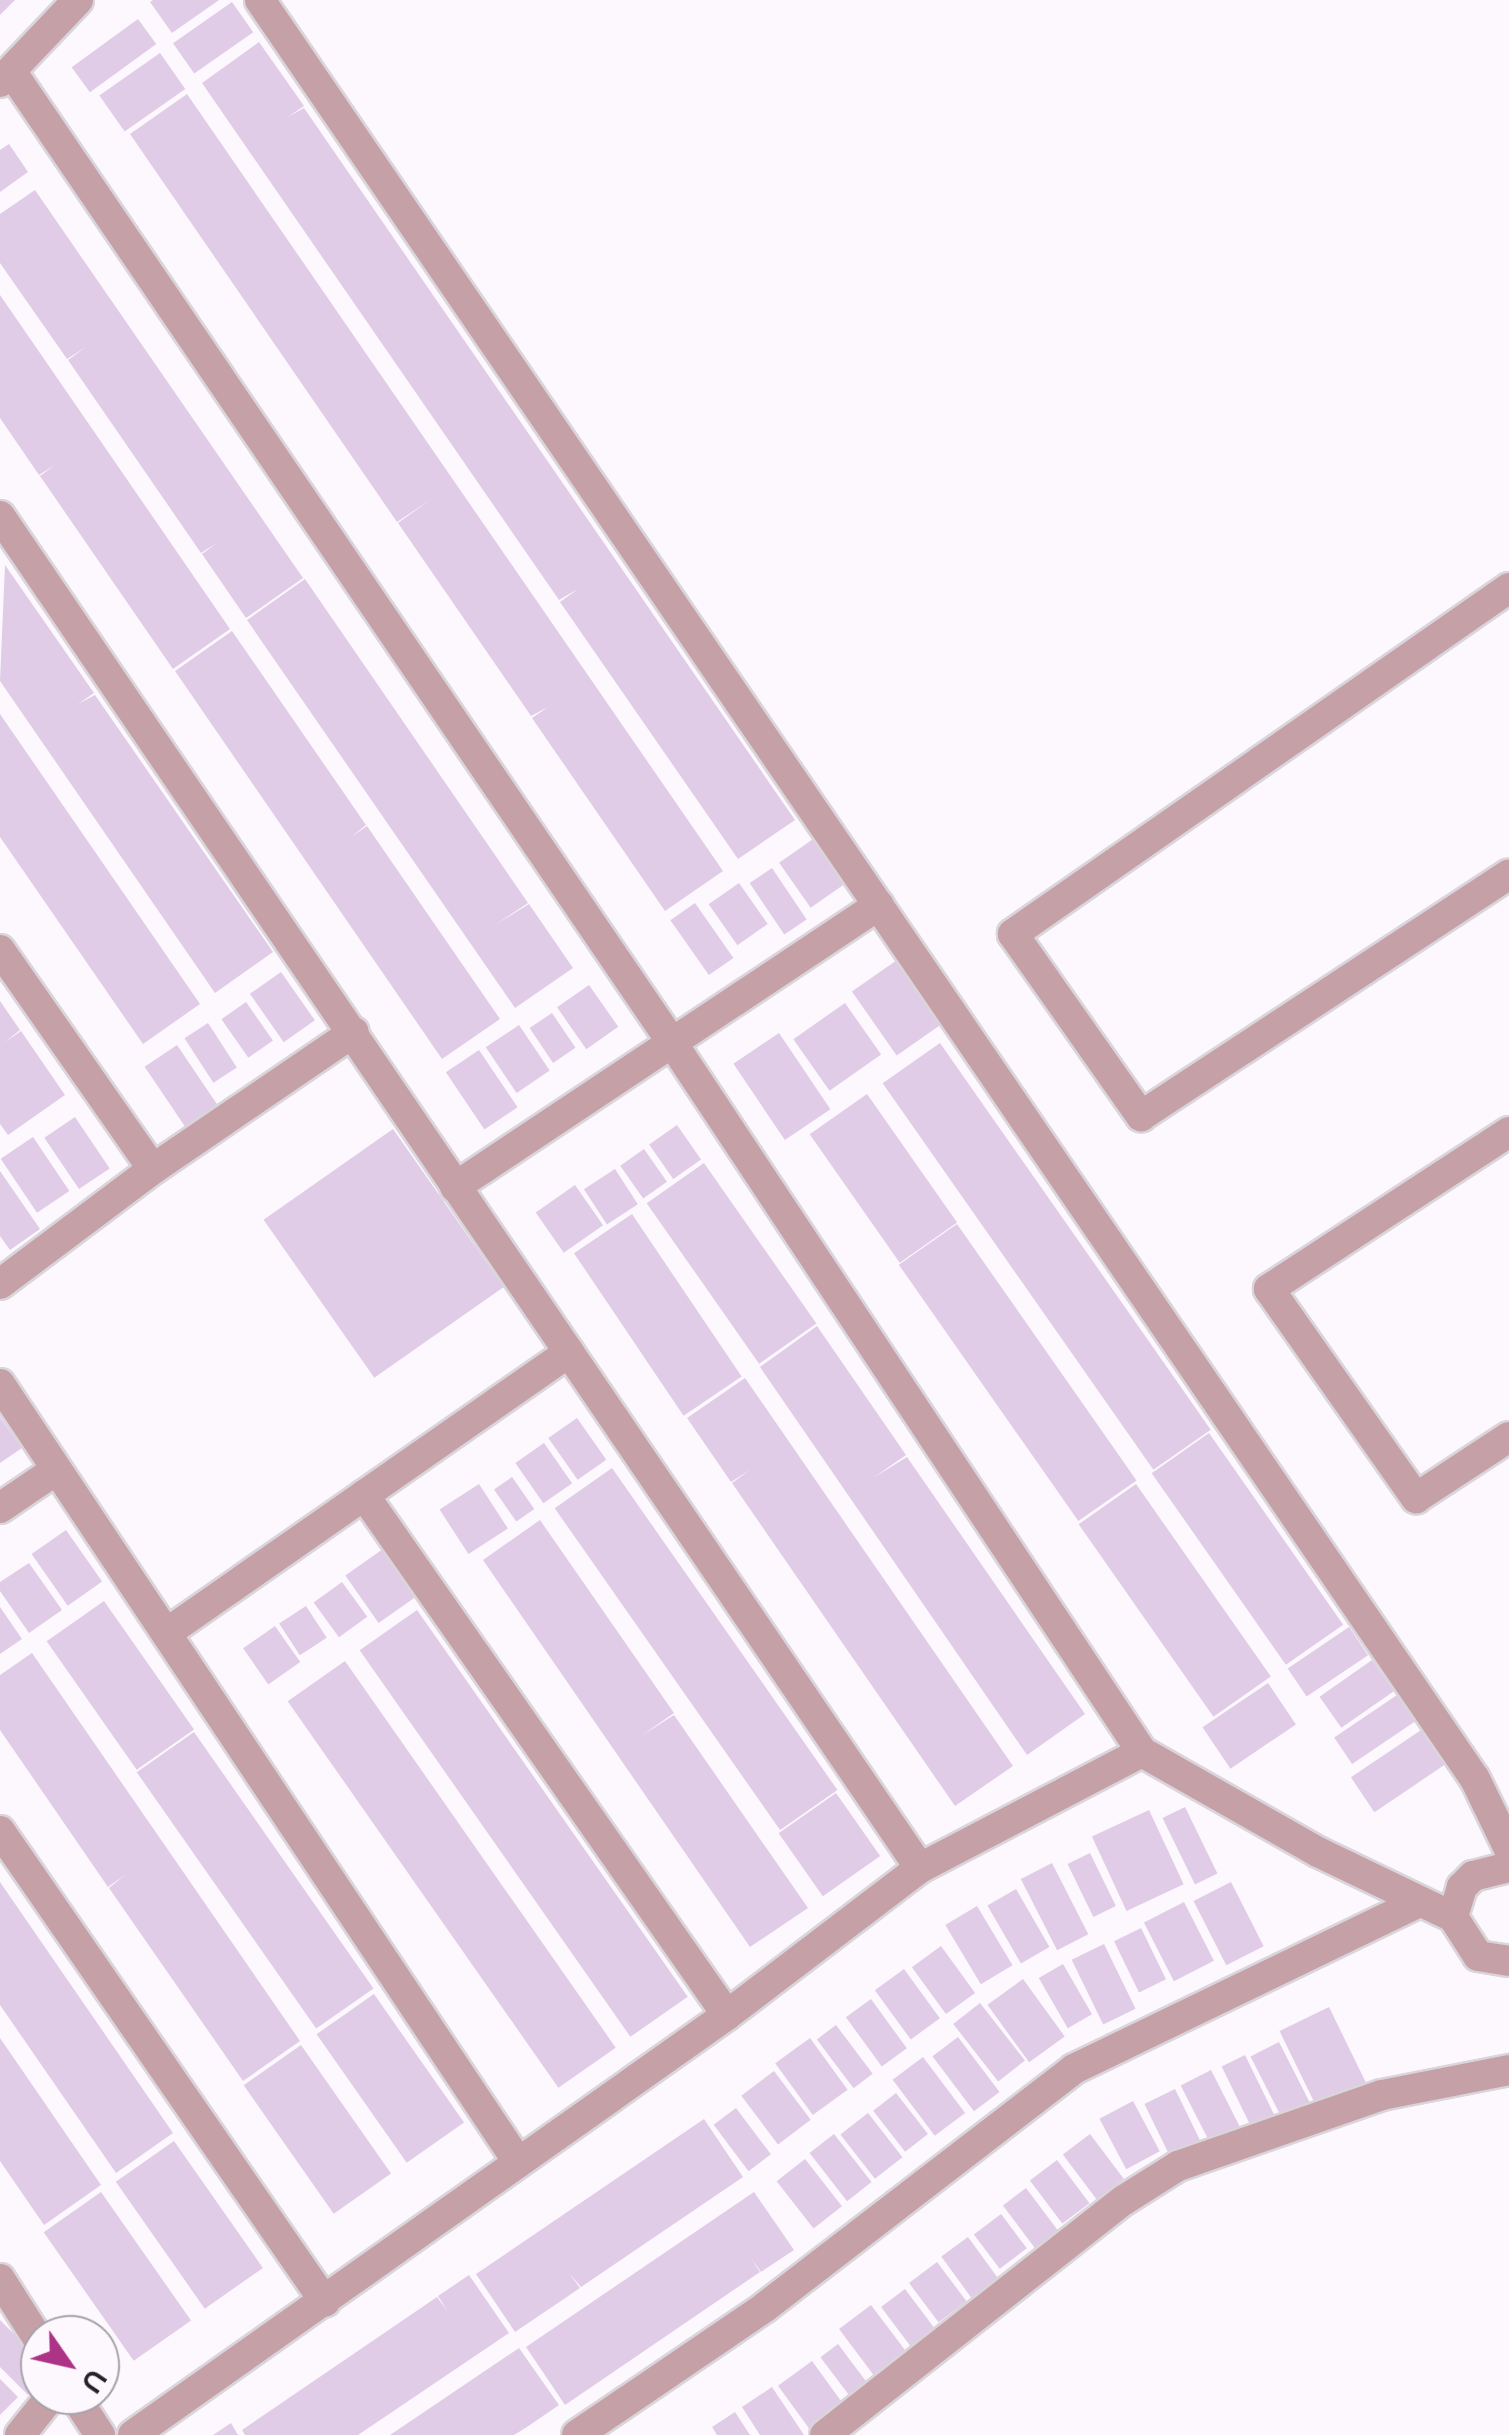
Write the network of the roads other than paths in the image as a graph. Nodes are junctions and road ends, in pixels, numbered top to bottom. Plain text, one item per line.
1 (78, 0) edge
2 (260, 0) edge
3 (5, 77) edge
4 (0, 516) edge
5 (1509, 588) edge
6 (1509, 874) edge
7 (879, 905) junction
8 (0, 950) edge
9 (354, 1032) junction
10 (674, 1044) junction
11 (1509, 1132) edge
12 (153, 1169) junction
13 (455, 1187) junction
14 (0, 1284) edge
15 (569, 1352) junction
16 (0, 1384) edge
17 (1509, 1437) edge
18 (54, 1472) junction
19 (364, 1495) junction
20 (0, 1508) edge
21 (168, 1632) junction
22 (1142, 1752) junction
23 (0, 1831) edge
24 (1509, 1849) edge
25 (1509, 1867) edge
26 (920, 1868) junction
27 (1415, 1904) junction
28 (1453, 1918) junction
29 (1509, 1961) edge
30 (727, 2015) junction
31 (1509, 2070) edge
32 (516, 2160) junction
33 (0, 2279) edge
34 (325, 2302) junction
35 (23, 2315) edge
36 (36, 2415) edge
37 (20, 2435) edge
38 (132, 2435) edge
39 (577, 2435) edge
40 (825, 2435) edge

1 - 3 street
2 - 7 street
3 - 10 street
4 - 9 street
5 - 6 street
7 - 10 street
7 - 24 street
8 - 12 street
9 - 12 street
9 - 13 street
10 - 13 street
10 - 22 street
11 - 17 street
12 - 14 street
13 - 15 street
15 - 19 street
15 - 26 street
16 - 18 street
18 - 20 street
18 - 21 street
19 - 21 street
19 - 30 street
21 - 32 street
22 - 26 street
22 - 27 street
23 - 34 street
25 - 28 street
26 - 30 street
27 - 28 street
27 - 39 street
28 - 29 street
30 - 32 street
31 - 40 street
32 - 34 street
33 - 35 street
34 - 38 street
36 - 37 street

